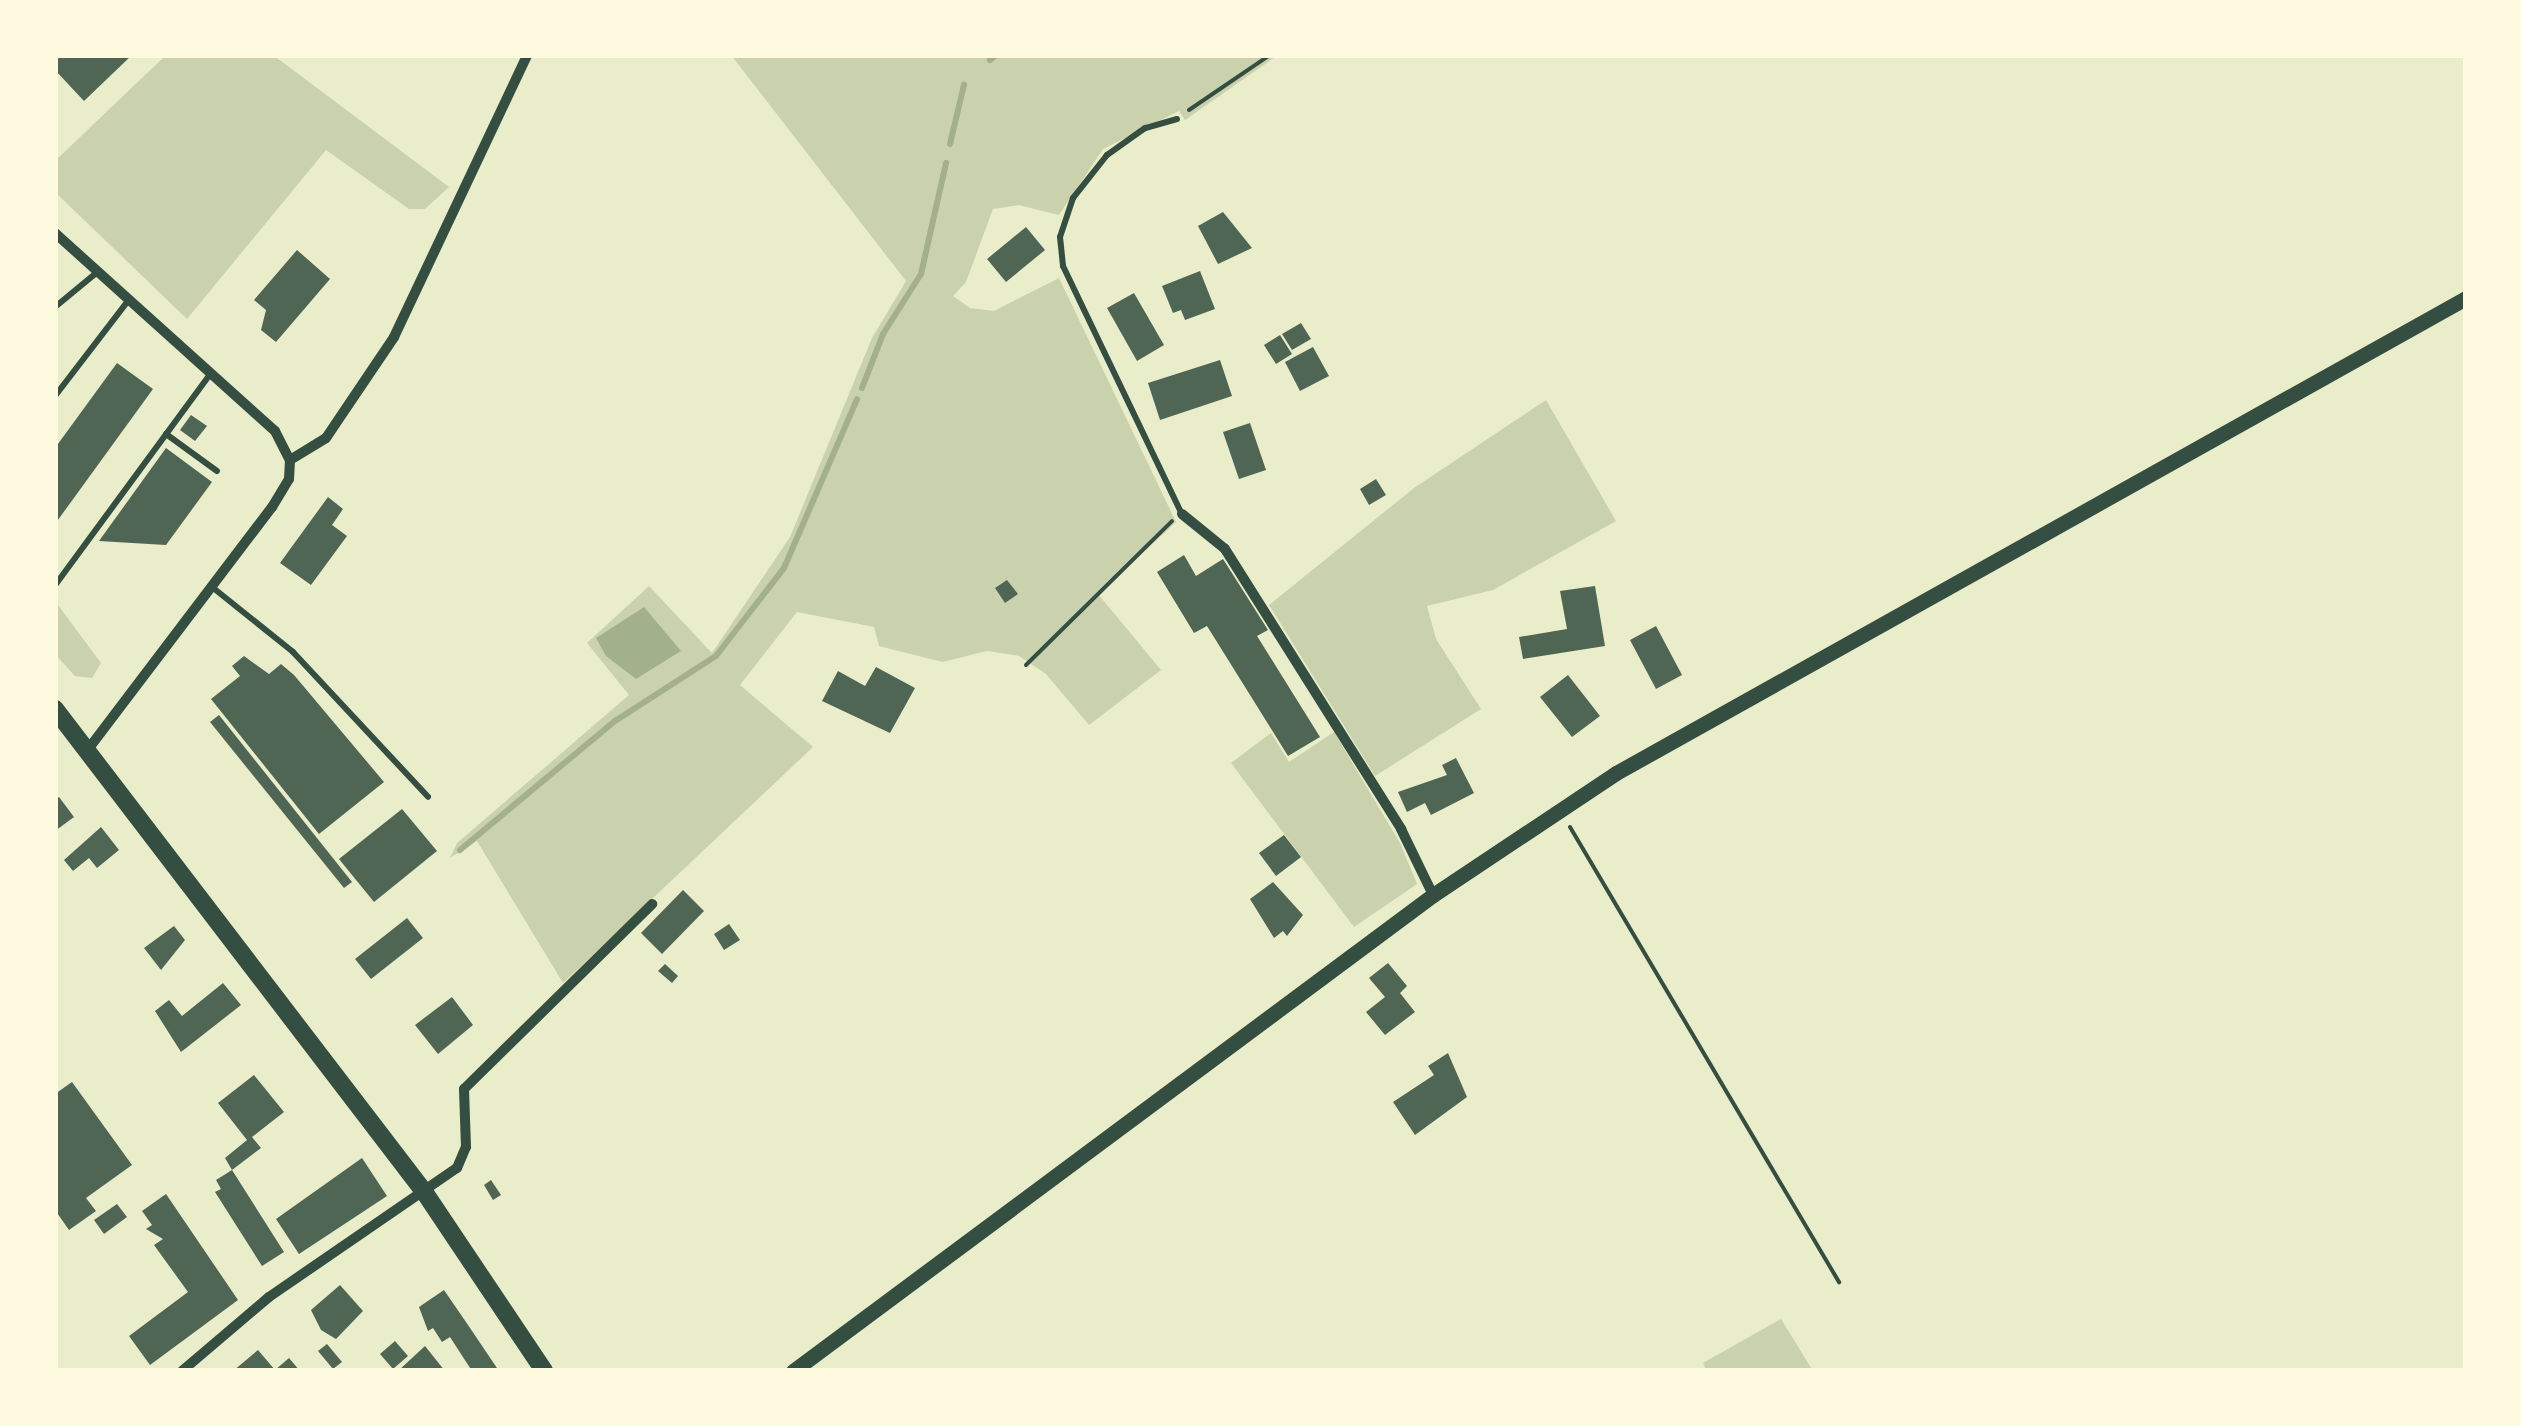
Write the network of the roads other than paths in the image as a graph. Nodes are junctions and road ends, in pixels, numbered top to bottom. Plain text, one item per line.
1 (528, 55) edge
2 (1177, 119) road end
3 (55, 234) edge
4 (95, 274) junction
5 (2466, 298) edge
6 (127, 302) junction
7 (55, 307) edge
8 (210, 374) junction
9 (55, 396) edge
10 (166, 434) junction
11 (290, 460) junction
12 (217, 471) dead end
13 (1182, 514) joint
14 (56, 584) edge
15 (211, 587) junction
16 (55, 709) edge
17 (87, 751) junction
18 (428, 797) dead end
19 (1433, 895) junction
20 (652, 904) dead end
21 (426, 1193) junction
22 (182, 1371) edge
23 (544, 1371) edge
24 (793, 1371) edge

1 - 11 street
2 - 13 lane
3 - 4 street
4 - 6 street
4 - 7 lane
5 - 19 street
6 - 8 street
6 - 9 lane
8 - 10 lane
8 - 11 street
10 - 12 lane
10 - 14 lane
11 - 15 street
13 - 19 street
15 - 17 street
15 - 18 lane
16 - 17 main road
17 - 21 main road
19 - 24 street
20 - 21 street
21 - 22 street
21 - 23 main road

